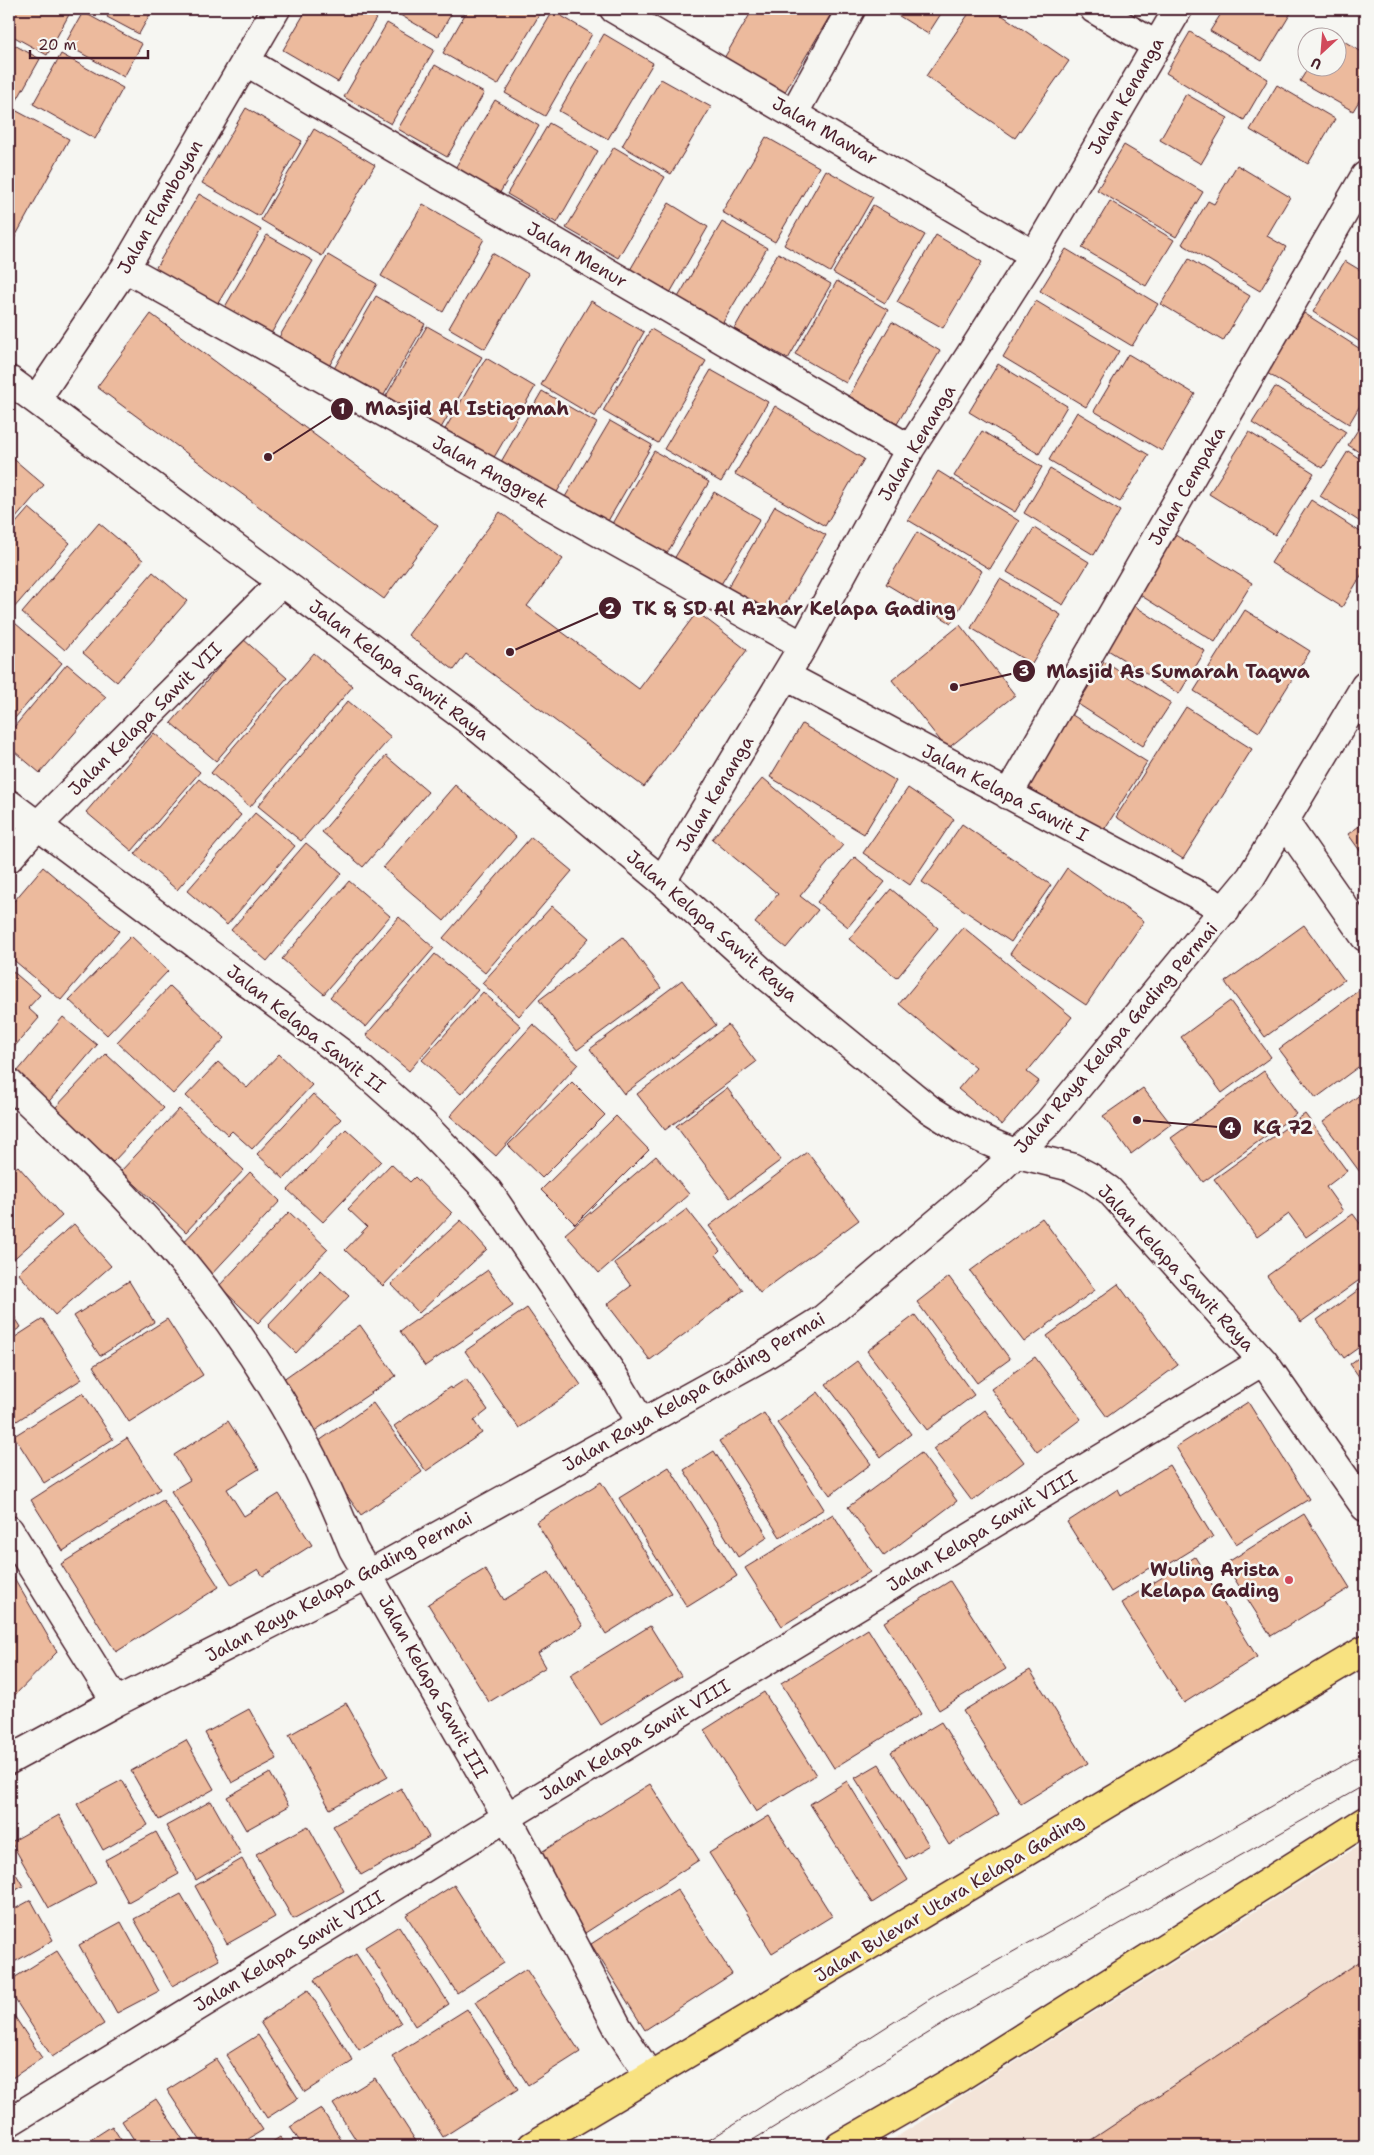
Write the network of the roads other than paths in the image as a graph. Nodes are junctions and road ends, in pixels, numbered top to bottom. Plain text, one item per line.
1 (276, 9) edge
2 (614, 9) edge
3 (850, 9) edge
4 (1094, 9) edge
5 (1178, 9) edge
6 (1156, 46) junction
7 (245, 60) junction
8 (794, 113) junction
9 (1365, 176) edge
10 (1034, 254) junction
11 (125, 268) junction
12 (9, 380) edge
13 (36, 400) junction
14 (910, 448) junction
15 (282, 582) junction
16 (803, 646) junction
17 (786, 676) junction
18 (1365, 686) edge
19 (1008, 795) junction
20 (9, 804) edge
21 (1284, 821) junction
22 (37, 826) junction
23 (9, 858) edge
24 (662, 881) junction
25 (1226, 910) junction
26 (1365, 937) edge
27 (9, 1083) edge
28 (1017, 1154) junction
29 (1263, 1361) junction
30 (642, 1424) junction
31 (1365, 1508) edge
32 (9, 1530) edge
33 (369, 1574) junction
34 (1365, 1650) edge
35 (116, 1702) junction
36 (9, 1760) edge
37 (507, 1817) junction
38 (1365, 1821) edge
39 (649, 2075) junction
40 (9, 2122) edge
41 (532, 2146) edge
42 (840, 2146) edge

1 - 7 street, Jalan Flamboyan
2 - 8 street, Jalan Mawar
3 - 8 street
4 - 6 street
5 - 6 street, Jalan Kenanga
6 - 10 street, Jalan Kenanga
7 - 11 street, Jalan Flamboyan
7 - 14 street, Jalan Menur
8 - 10 street, Jalan Mawar
9 - 19 street, Jalan Cempaka
10 - 14 street, Jalan Kenanga
11 - 13 street, Jalan Flamboyan
11 - 16 street, Jalan Anggrek
12 - 13 street, Jalan Kelapa Sawit Raya
13 - 15 street, Jalan Kelapa Sawit Raya
14 - 16 street, Jalan Kenanga
15 - 22 street, Jalan Kelapa Sawit VII
15 - 24 street, Jalan Kelapa Sawit Raya
16 - 17 street, Jalan Kenanga
17 - 19 street, Jalan Kelapa Sawit I
17 - 24 street, Jalan Kenanga
18 - 21 street, Jalan Raya Kelapa Gading Permai
19 - 25 street, Jalan Kelapa Sawit I
20 - 22 street, Jalan Kelapa Sawit II
21 - 25 street, Jalan Raya Kelapa Gading Permai
21 - 26 street
22 - 23 street, Jalan Kelapa Sawit VII
22 - 30 street, Jalan Kelapa Sawit II
24 - 28 street, Jalan Kelapa Sawit Raya
25 - 28 street, Jalan Raya Kelapa Gading Permai
27 - 33 street, Jalan Kelapa Sawit III
28 - 29 street, Jalan Kelapa Sawit Raya
28 - 30 street, Jalan Raya Kelapa Gading Permai
29 - 31 street, Jalan Kelapa Sawit Raya
29 - 37 street, Jalan Kelapa Sawit VIII
30 - 33 street, Jalan Raya Kelapa Gading Permai
32 - 35 street
33 - 35 street, Jalan Raya Kelapa Gading Permai
33 - 37 street, Jalan Kelapa Sawit III
34 - 39 main road, Jalan Bulevar Utara Kelapa Gading
35 - 36 street, Jalan Raya Kelapa Gading Permai
37 - 39 street, Jalan Kelapa Sawit III
37 - 40 street, Jalan Kelapa Sawit VIII
38 - 42 main road
39 - 41 main road, Jalan Bulevar Utara Kelapa Gading

